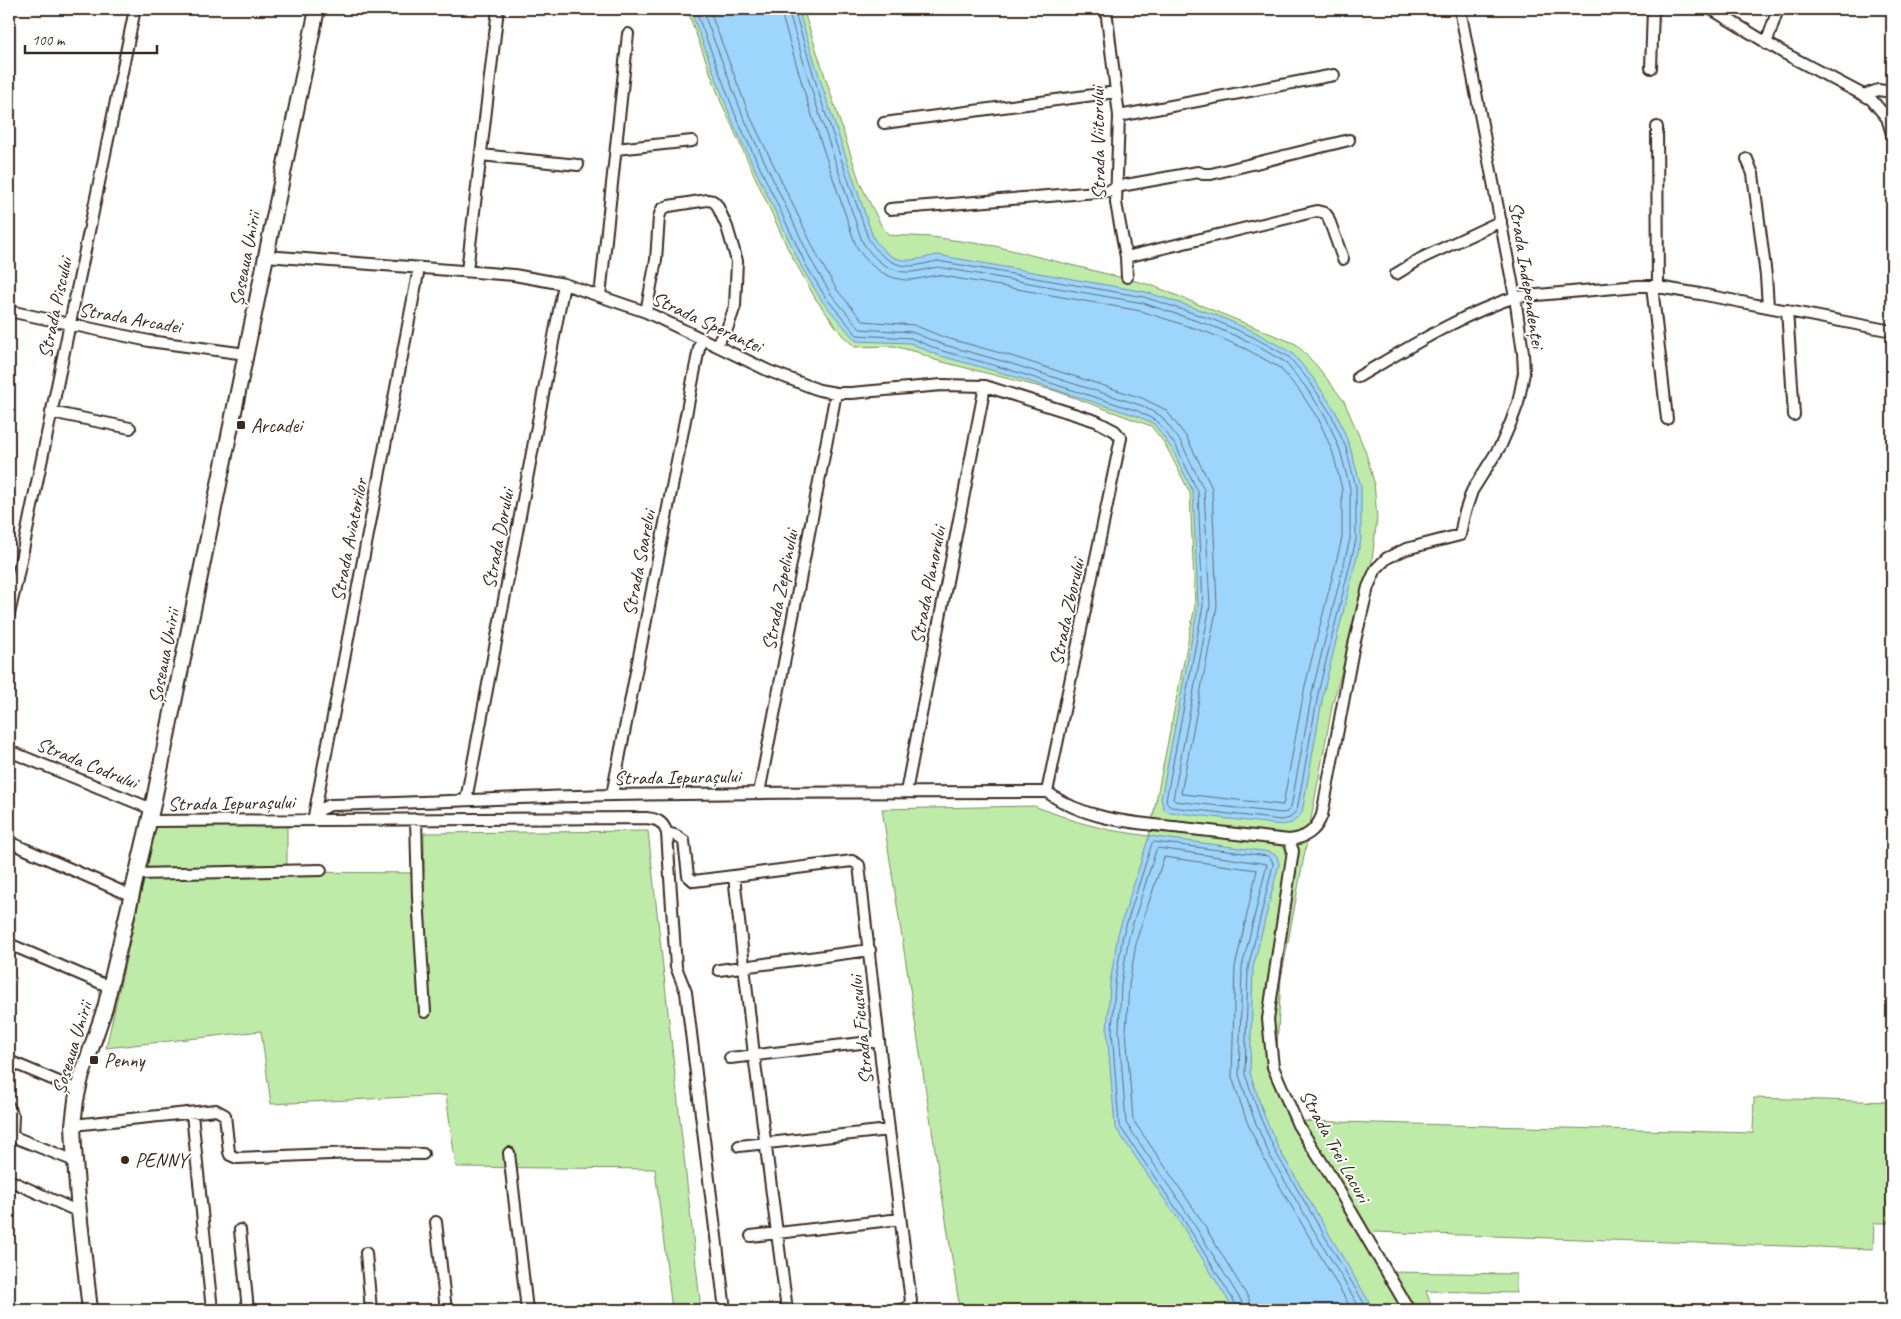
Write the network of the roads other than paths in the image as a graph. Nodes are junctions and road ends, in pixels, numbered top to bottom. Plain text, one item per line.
1 (135, 9) edge
2 (317, 9) edge
3 (498, 9) edge
4 (1106, 9) edge
5 (1460, 9) edge
6 (1653, 9) edge
7 (1711, 9) edge
8 (1778, 9) edge
9 (628, 34) dead end
10 (1766, 44) junction
11 (1651, 68) dead end
12 (1334, 75) dead end
13 (1116, 92) junction
14 (1892, 92) edge
15 (1864, 95) junction
16 (1119, 116) junction
17 (884, 123) dead end
18 (1656, 127) dead end
19 (1892, 134) edge
20 (1349, 140) dead end
21 (692, 141) dead end
22 (616, 149) junction
23 (481, 155) junction
24 (1747, 159) dead end
25 (578, 165) dead end
26 (1115, 187) junction
27 (890, 209) dead end
28 (1502, 221) junction
29 (266, 256) junction
30 (1126, 257) junction
31 (1343, 259) dead end
32 (419, 268) junction
33 (467, 271) junction
34 (1396, 274) dead end
35 (1127, 276) dead end
36 (564, 284) junction
37 (1655, 287) junction
38 (600, 296) junction
39 (1515, 297) junction
40 (1768, 306) junction
41 (1786, 310) junction
42 (9, 311) edge
43 (646, 312) junction
44 (70, 325) junction
45 (1892, 331) edge
46 (701, 338) junction
47 (716, 346) junction
48 (246, 354) junction
49 (1358, 376) dead end
50 (985, 386) junction
51 (836, 393) junction
52 (51, 412) junction
53 (1794, 415) dead end
54 (1667, 419) dead end
55 (130, 428) dead end
56 (1121, 438) joint
57 (9, 614) edge
58 (9, 751) edge
59 (906, 792) junction
60 (1047, 792) junction
61 (759, 793) junction
62 (612, 795) junction
63 (466, 800) junction
64 (151, 815) junction
65 (314, 819) junction
66 (416, 819) junction
67 (665, 830) junction
68 (1290, 840) junction
69 (9, 842) edge
70 (321, 870) dead end
71 (137, 874) junction
72 (734, 876) junction
73 (132, 896) junction
74 (9, 944) edge
75 (870, 950) junction
76 (745, 966) junction
77 (720, 970) dead end
78 (110, 987) junction
79 (425, 1012) dead end
80 (879, 1040) junction
81 (754, 1055) junction
82 (730, 1058) dead end
83 (9, 1061) edge
84 (78, 1090) junction
85 (9, 1107) edge
86 (192, 1114) junction
87 (73, 1125) junction
88 (889, 1130) junction
89 (11, 1136) edge
90 (765, 1143) junction
91 (739, 1146) dead end
92 (510, 1153) dead end
93 (423, 1154) dead end
94 (75, 1161) junction
95 (9, 1180) edge
96 (79, 1212) junction
97 (900, 1219) junction
98 (436, 1222) dead end
99 (240, 1230) dead end
100 (777, 1234) junction
101 (750, 1236) dead end
102 (366, 1253) dead end
103 (90, 1310) edge
104 (212, 1310) edge
105 (248, 1310) edge
106 (371, 1310) edge
107 (446, 1310) edge
108 (527, 1310) edge
109 (725, 1310) edge
110 (787, 1310) edge
111 (899, 1310) edge
112 (1409, 1310) edge

1 - 44 street, Strada Piscului
2 - 29 main road, Șoseaua Unirii
3 - 23 street
4 - 13 street, Strada Viitorului
5 - 28 street, Strada Independenței
6 - 11 street
7 - 10 street
8 - 10 street
9 - 22 street
10 - 15 street
12 - 16 street
13 - 16 street, Strada Viitorului
13 - 17 street
14 - 15 street
15 - 19 street
16 - 26 street, Strada Viitorului
18 - 37 street
20 - 26 street
21 - 22 street
22 - 38 street
23 - 25 street
23 - 33 street
24 - 40 street
26 - 27 street
26 - 30 street, Strada Viitorului
28 - 34 street
28 - 39 street, Strada Independenței
29 - 32 street, Strada Speranței
29 - 48 main road, Șoseaua Unirii
30 - 31 street
30 - 35 street, Strada Viitorului
32 - 33 street, Strada Speranței
32 - 65 street, Strada Aviatorilor
33 - 36 street, Strada Speranței
36 - 38 street, Strada Speranței
36 - 63 street, Strada Dorului
37 - 39 street
37 - 40 street
37 - 54 street
38 - 43 street, Strada Speranței
39 - 49 street
39 - 68 street, Strada Independenței
40 - 41 street
41 - 45 street
41 - 53 street
42 - 44 street, Strada Arcadei
43 - 46 street, Strada Speranței
43 - 47 street
44 - 48 street, Strada Arcadei
44 - 52 street, Strada Piscului
46 - 47 street, Strada Speranței
46 - 62 street, Strada Soarelui
47 - 51 street, Strada Speranței
48 - 64 main road, Șoseaua Unirii
50 - 51 street, Strada Speranței
50 - 56 street, Strada Speranței
50 - 59 street, Strada Planorului
51 - 61 street, Strada Zepelinului
52 - 55 street
52 - 57 street, Strada Piscului
56 - 60 street, Strada Zborului
58 - 64 street, Strada Codrului
59 - 60 street, Strada Iepurașului
59 - 61 street, Strada Iepurașului
60 - 68 street
61 - 62 street, Strada Iepurașului
62 - 63 street, Strada Iepurașului
63 - 65 street, Strada Iepurașului
64 - 65 street, Strada Iepurașului
64 - 71 main road, Șoseaua Unirii
65 - 66 street, Strada Iepurașului
66 - 67 street, Strada Iepurașului
66 - 79 street
67 - 72 street, Strada Ficusului
67 - 109 street
68 - 112 street, Strada Trei Lacuri
69 - 73 street
70 - 71 street
71 - 73 main road, Șoseaua Unirii
72 - 75 street, Strada Ficusului
72 - 76 street
73 - 78 main road, Șoseaua Unirii
74 - 78 street
75 - 76 street
75 - 80 street, Strada Ficusului
76 - 77 street
76 - 81 street
78 - 84 main road, Șoseaua Unirii
80 - 81 street
80 - 88 street, Strada Ficusului
81 - 82 street
81 - 90 street
83 - 84 street
84 - 87 main road, Șoseaua Unirii
85 - 89 street
86 - 87 street
86 - 93 street
86 - 104 street
87 - 94 main road, Șoseaua Unirii
88 - 90 street
88 - 97 street, Strada Ficusului
89 - 94 street
90 - 91 street
90 - 100 street
92 - 108 street
94 - 96 main road, Șoseaua Unirii
95 - 96 street
96 - 103 main road, Șoseaua Unirii
97 - 100 street
97 - 111 street, Strada Ficusului
98 - 107 street
99 - 105 street
100 - 101 street
100 - 110 street
102 - 106 street

